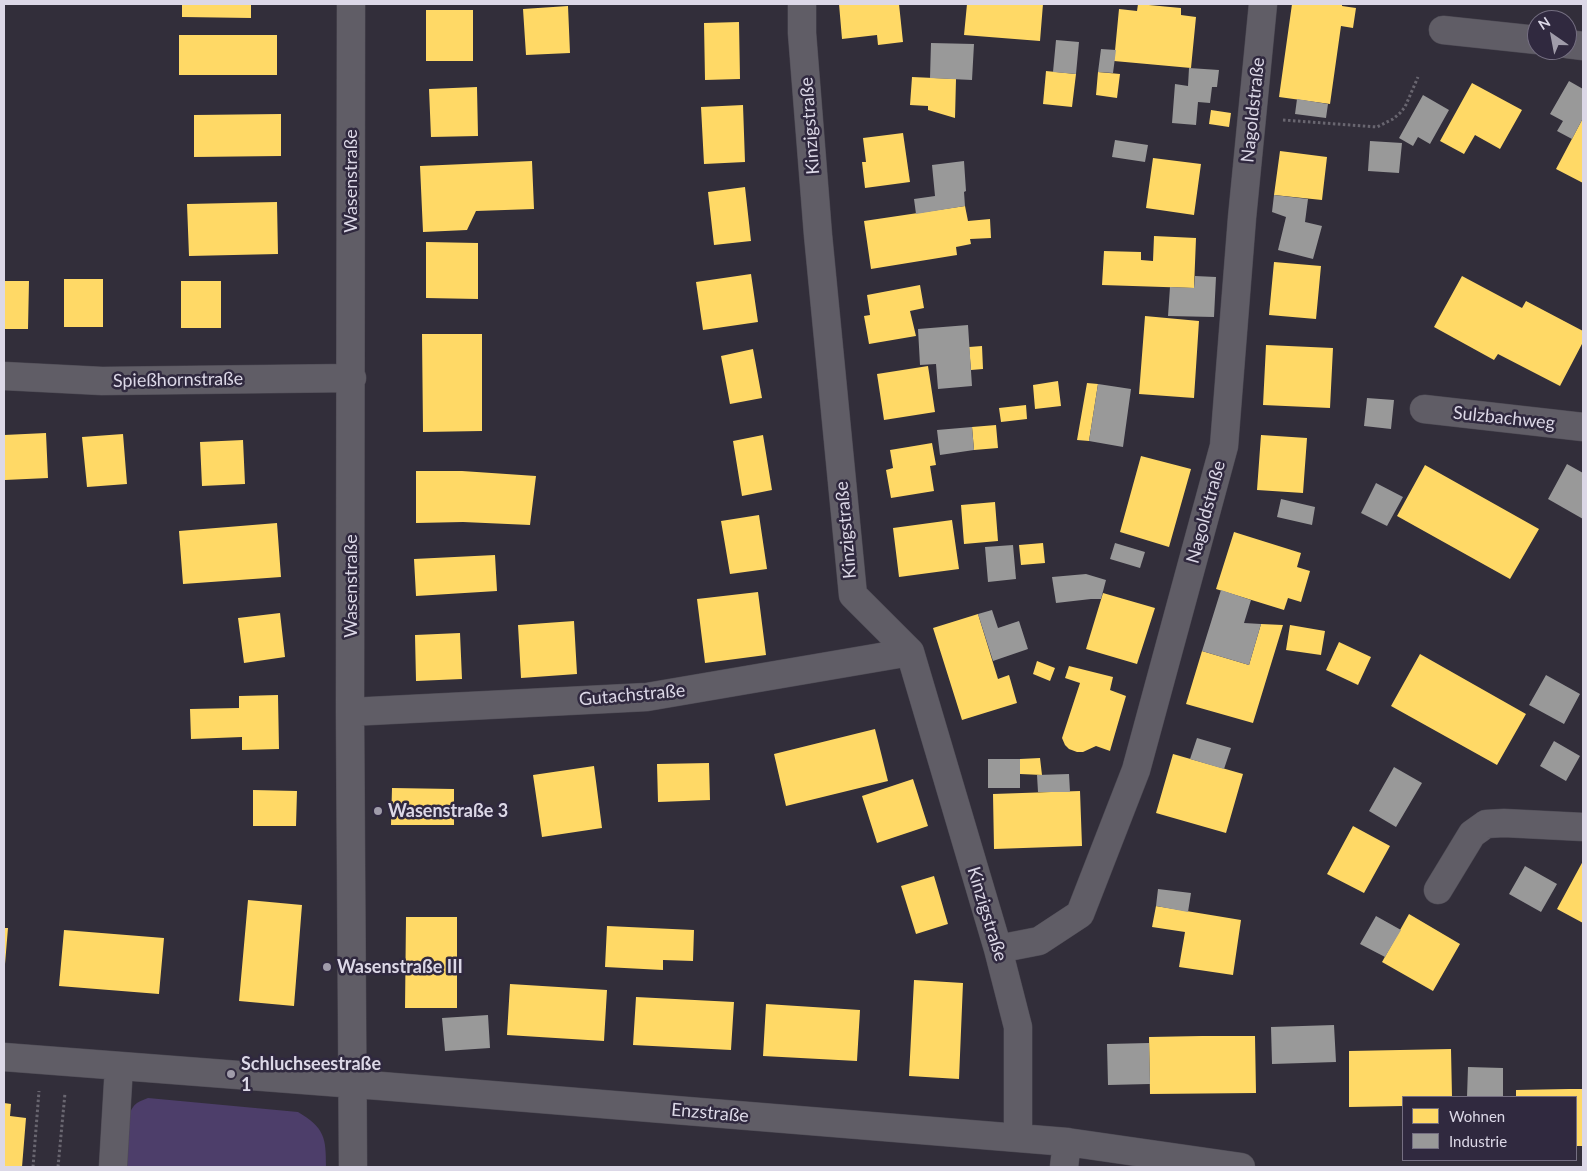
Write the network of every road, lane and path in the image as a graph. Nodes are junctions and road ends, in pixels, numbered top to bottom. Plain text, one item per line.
1 (351, 4) edge
2 (802, 4) edge
3 (1261, 4) edge
4 (1443, 30) dead end
5 (1527, 39) edge
6 (1418, 77) dead end
7 (1273, 119) dead end
8 (4, 376) edge
9 (352, 378) junction
10 (1424, 409) dead end
11 (1583, 427) edge
12 (910, 652) junction
13 (350, 712) junction
14 (1583, 827) edge
15 (1438, 890) dead end
16 (998, 949) junction
17 (4, 1057) edge
18 (119, 1066) junction
19 (353, 1084) junction
20 (39, 1088) dead end
21 (66, 1090) dead end
22 (1018, 1138) junction
23 (1066, 1155) edge
24 (33, 1167) edge
25 (58, 1167) edge
26 (113, 1167) edge
27 (353, 1167) edge
28 (1241, 1167) edge

1 - 9 street, Wasenstraße
2 - 12 street, Kinzigstraße
3 - 16 street, Nagoldstraße
4 - 5 street
6 - 7 path
8 - 9 street, Spießhornstraße
9 - 13 street, Wasenstraße
10 - 11 street, Sulzbachweg
12 - 13 street, Gutachstraße
12 - 16 street, Kinzigstraße
13 - 19 street, Wasenstraße
14 - 15 street
16 - 22 street, Kinzigstraße
17 - 18 street, Enzstraße
18 - 19 street, Enzstraße
18 - 26 street
19 - 22 street, Enzstraße
19 - 27 street, Wasenstraße
20 - 24 path
21 - 25 path
22 - 23 street, Enzstraße
23 - 28 street, Enzstraße

